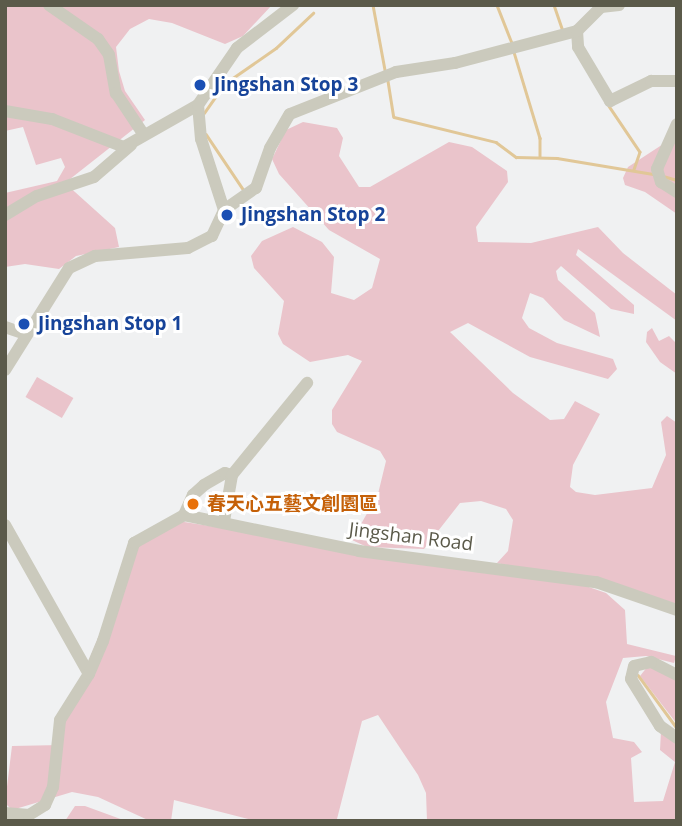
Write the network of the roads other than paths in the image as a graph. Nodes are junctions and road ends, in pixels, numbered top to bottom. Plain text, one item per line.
1 (50, 5) edge
2 (293, 5) edge
3 (619, 5) edge
4 (577, 31) junction
5 (677, 81) edge
6 (198, 104) junction
7 (5, 111) edge
8 (677, 124) edge
9 (144, 135) junction
10 (131, 145) junction
11 (677, 192) edge
12 (224, 210) junction
13 (5, 215) edge
14 (5, 327) edge
15 (25, 334) junction
16 (5, 370) edge
17 (307, 383) dead end
18 (232, 475) junction
19 (184, 514) junction
20 (223, 521) junction
21 (5, 525) edge
22 (677, 610) edge
23 (89, 674) junction
24 (677, 675) edge
25 (677, 738) edge
26 (5, 813) edge

1 - 9 street
2 - 6 street
3 - 4 street
4 - 5 street
4 - 12 street
6 - 9 street
6 - 12 street
7 - 10 street
8 - 11 street
9 - 10 street
10 - 13 street
12 - 15 street
14 - 15 street
15 - 16 street
17 - 18 street
18 - 19 street
18 - 20 street
19 - 20 street, Jingshan Road
19 - 23 street
20 - 22 street, Jingshan Road
21 - 23 street
23 - 26 street
24 - 25 street

